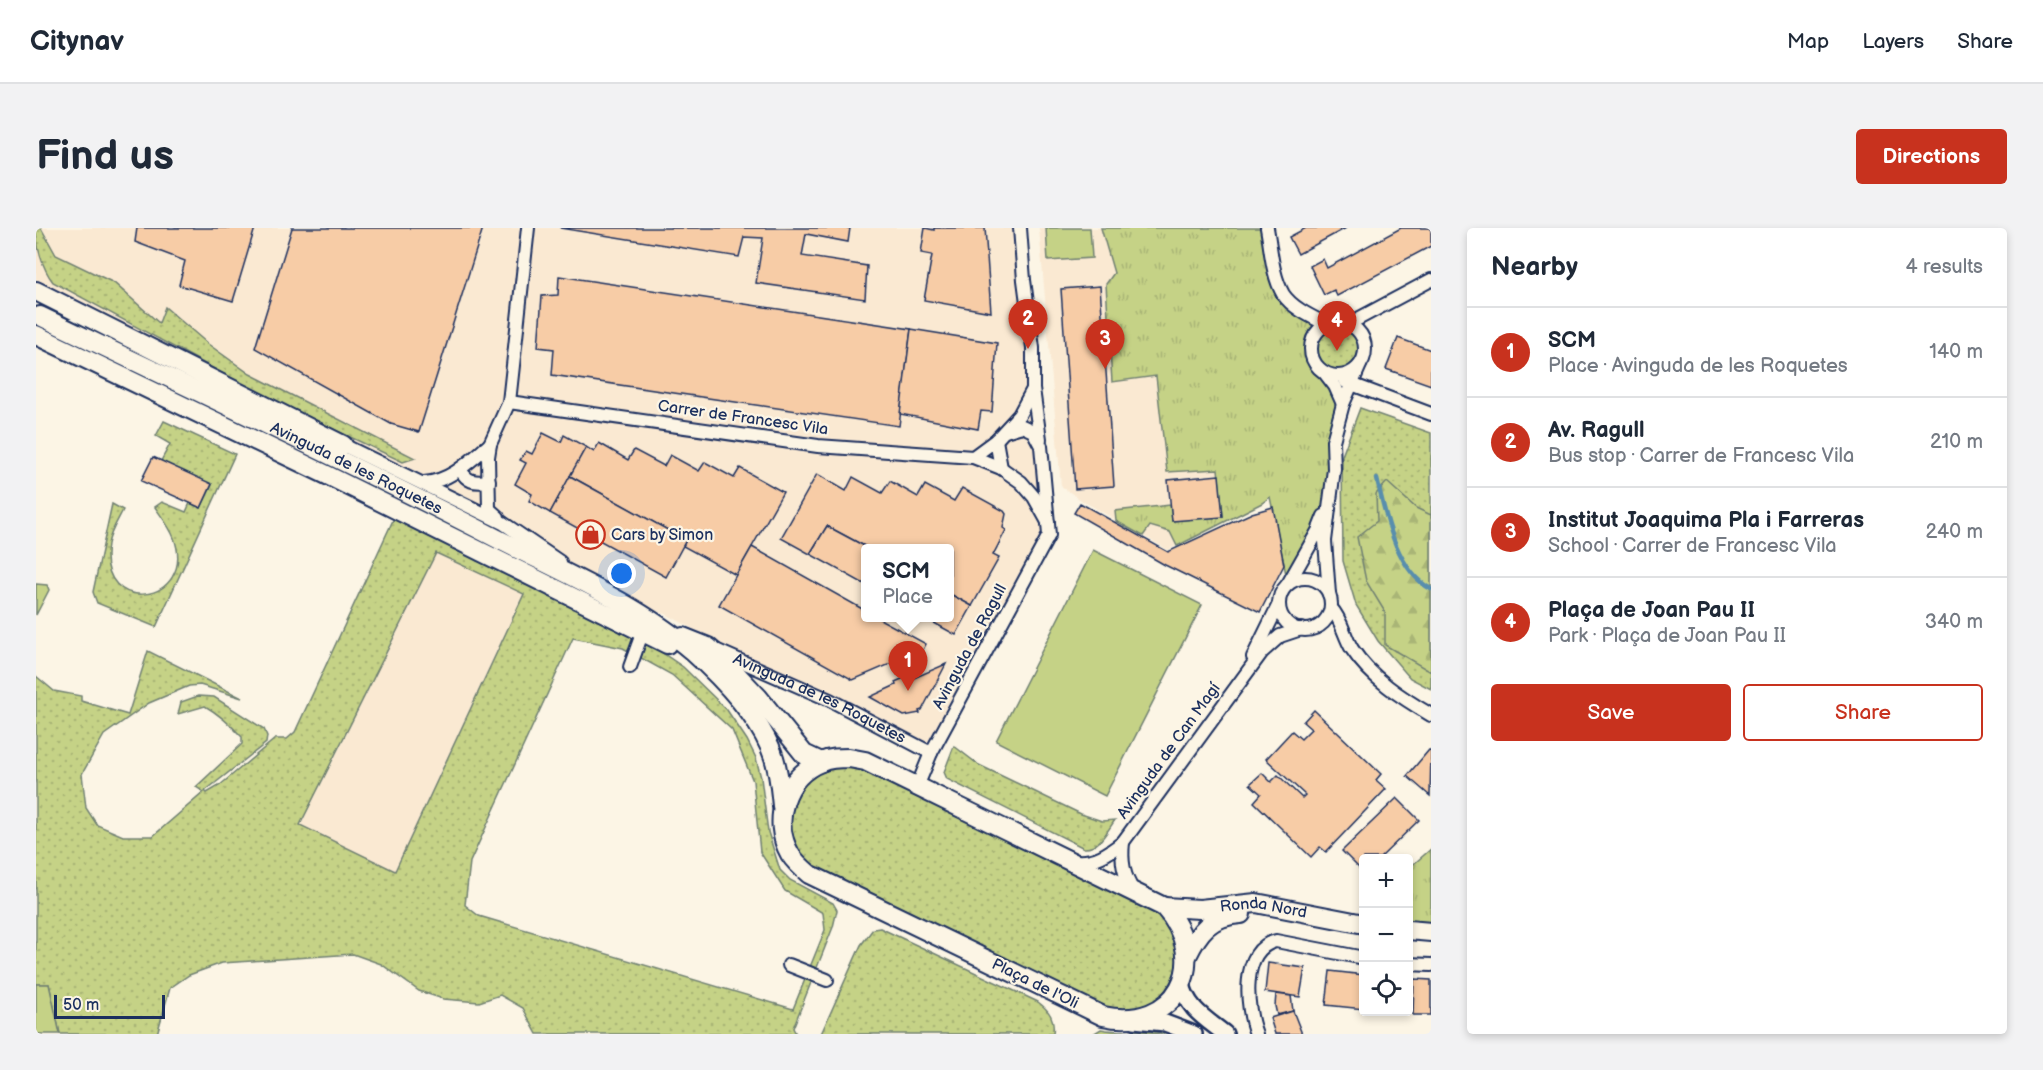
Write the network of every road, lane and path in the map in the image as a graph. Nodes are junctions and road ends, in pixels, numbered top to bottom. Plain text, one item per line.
1 (528, 228) edge
2 (1020, 228) edge
3 (1267, 228) edge
4 (1431, 280) edge
5 (36, 291) edge
6 (40, 316) dead end
7 (1341, 322) junction
8 (1326, 324) junction
9 (36, 335) edge
10 (1360, 364) junction
11 (1328, 374) junction
12 (1352, 384) junction
13 (1033, 389) junction
14 (1368, 390) junction
15 (509, 402) junction
16 (1343, 404) junction
17 (1431, 414) edge
18 (1001, 436) junction
19 (490, 444) junction
20 (343, 445) joint
21 (1041, 446) junction
22 (973, 457) junction
23 (1043, 462) junction
24 (1001, 468) junction
25 (460, 469) junction
26 (489, 482) junction
27 (1021, 482) junction
28 (424, 483) junction
29 (1329, 504) junction
30 (1048, 522) junction
31 (502, 523) junction
32 (1288, 584) junction
33 (1329, 594) junction
34 (610, 597) junction
35 (1279, 604) junction
36 (1331, 608) junction
37 (1301, 629) junction
38 (667, 631) junction
39 (643, 632) junction
40 (708, 647) junction
41 (630, 667) dead end
42 (713, 672) junction
43 (1242, 680) junction
44 (1431, 715) edge
45 (931, 753) junction
46 (821, 762) junction
47 (917, 787) junction
48 (783, 808) junction
49 (1123, 842) junction
50 (1072, 861) junction
51 (1134, 892) junction
52 (1164, 907) junction
53 (1359, 923) edge
54 (1413, 930) edge
55 (1431, 932) edge
56 (1359, 935) edge
57 (1413, 941) edge
58 (1431, 943) edge
59 (1187, 956) junction
60 (1359, 957) edge
61 (1413, 964) edge
62 (789, 965) dead end
63 (1431, 965) edge
64 (827, 980) dead end
65 (1182, 983) junction
66 (1131, 1019) junction
67 (1194, 1034) edge
68 (1225, 1034) edge
69 (1256, 1034) edge

1 - 15 street
2 - 13 street
3 - 8 street
4 - 7 street
5 - 20 main road
6 - 34 main road, Avinguda de les Roquetes
7 - 8 street
7 - 10 street
8 - 11 street
9 - 39 main road
10 - 11 street
10 - 12 street
11 - 12 street
11 - 16 street
12 - 14 street
12 - 16 street
13 - 18 street
13 - 21 street
14 - 16 street
14 - 17 street
15 - 19 street
15 - 22 street, Carrer de Francesc Vila
16 - 29 street
18 - 21 street
18 - 22 street
18 - 24 street
19 - 25 street
19 - 26 street
20 - 28 street
21 - 23 street
22 - 24 street, Carrer de Francesc Vila
23 - 27 street
23 - 30 street
24 - 27 street
25 - 26 street
25 - 28 street
26 - 31 street
27 - 30 street
28 - 31 street
29 - 32 street
29 - 33 street
30 - 45 street, Avinguda de Ragull
31 - 34 street
32 - 33 street
32 - 35 street
33 - 36 street
34 - 38 main road, Avinguda de les Roquetes
35 - 37 street
35 - 43 street, Avinguda de Can Magí
36 - 37 street
36 - 44 street
37 - 43 street, Avinguda de Can Magí
38 - 40 main road, Avinguda de les Roquetes
38 - 42 main road, Avinguda de les Roquetes
39 - 41 street
39 - 42 main road
40 - 45 street, Avinguda de les Roquetes
40 - 46 main road, Avinguda de les Roquetes
42 - 48 main road, Avinguda de les Roquetes
43 - 49 street, Avinguda de Can Magí
45 - 47 street, Avinguda de Ragull
46 - 47 main road, Plaça de l'Oli
46 - 48 main road, Plaça de l'Oli
47 - 50 main road, Plaça de l'Oli
48 - 66 main road, Plaça de l'Oli
49 - 50 street, Avinguda de Can Magí
49 - 51 street, Avinguda de Can Magí
50 - 51 main road, Plaça de l'Oli
51 - 52 main road, Plaça de l'Oli
52 - 53 main road, Ronda Nord
52 - 59 main road, Plaça de l'Oli
54 - 55 main road
56 - 59 main road, Ronda Nord
57 - 58 main road
59 - 65 main road, Plaça de l'Oli
60 - 69 street
61 - 63 street
62 - 64 street
65 - 66 main road, Plaça de l'Oli
65 - 68 street
66 - 67 street

